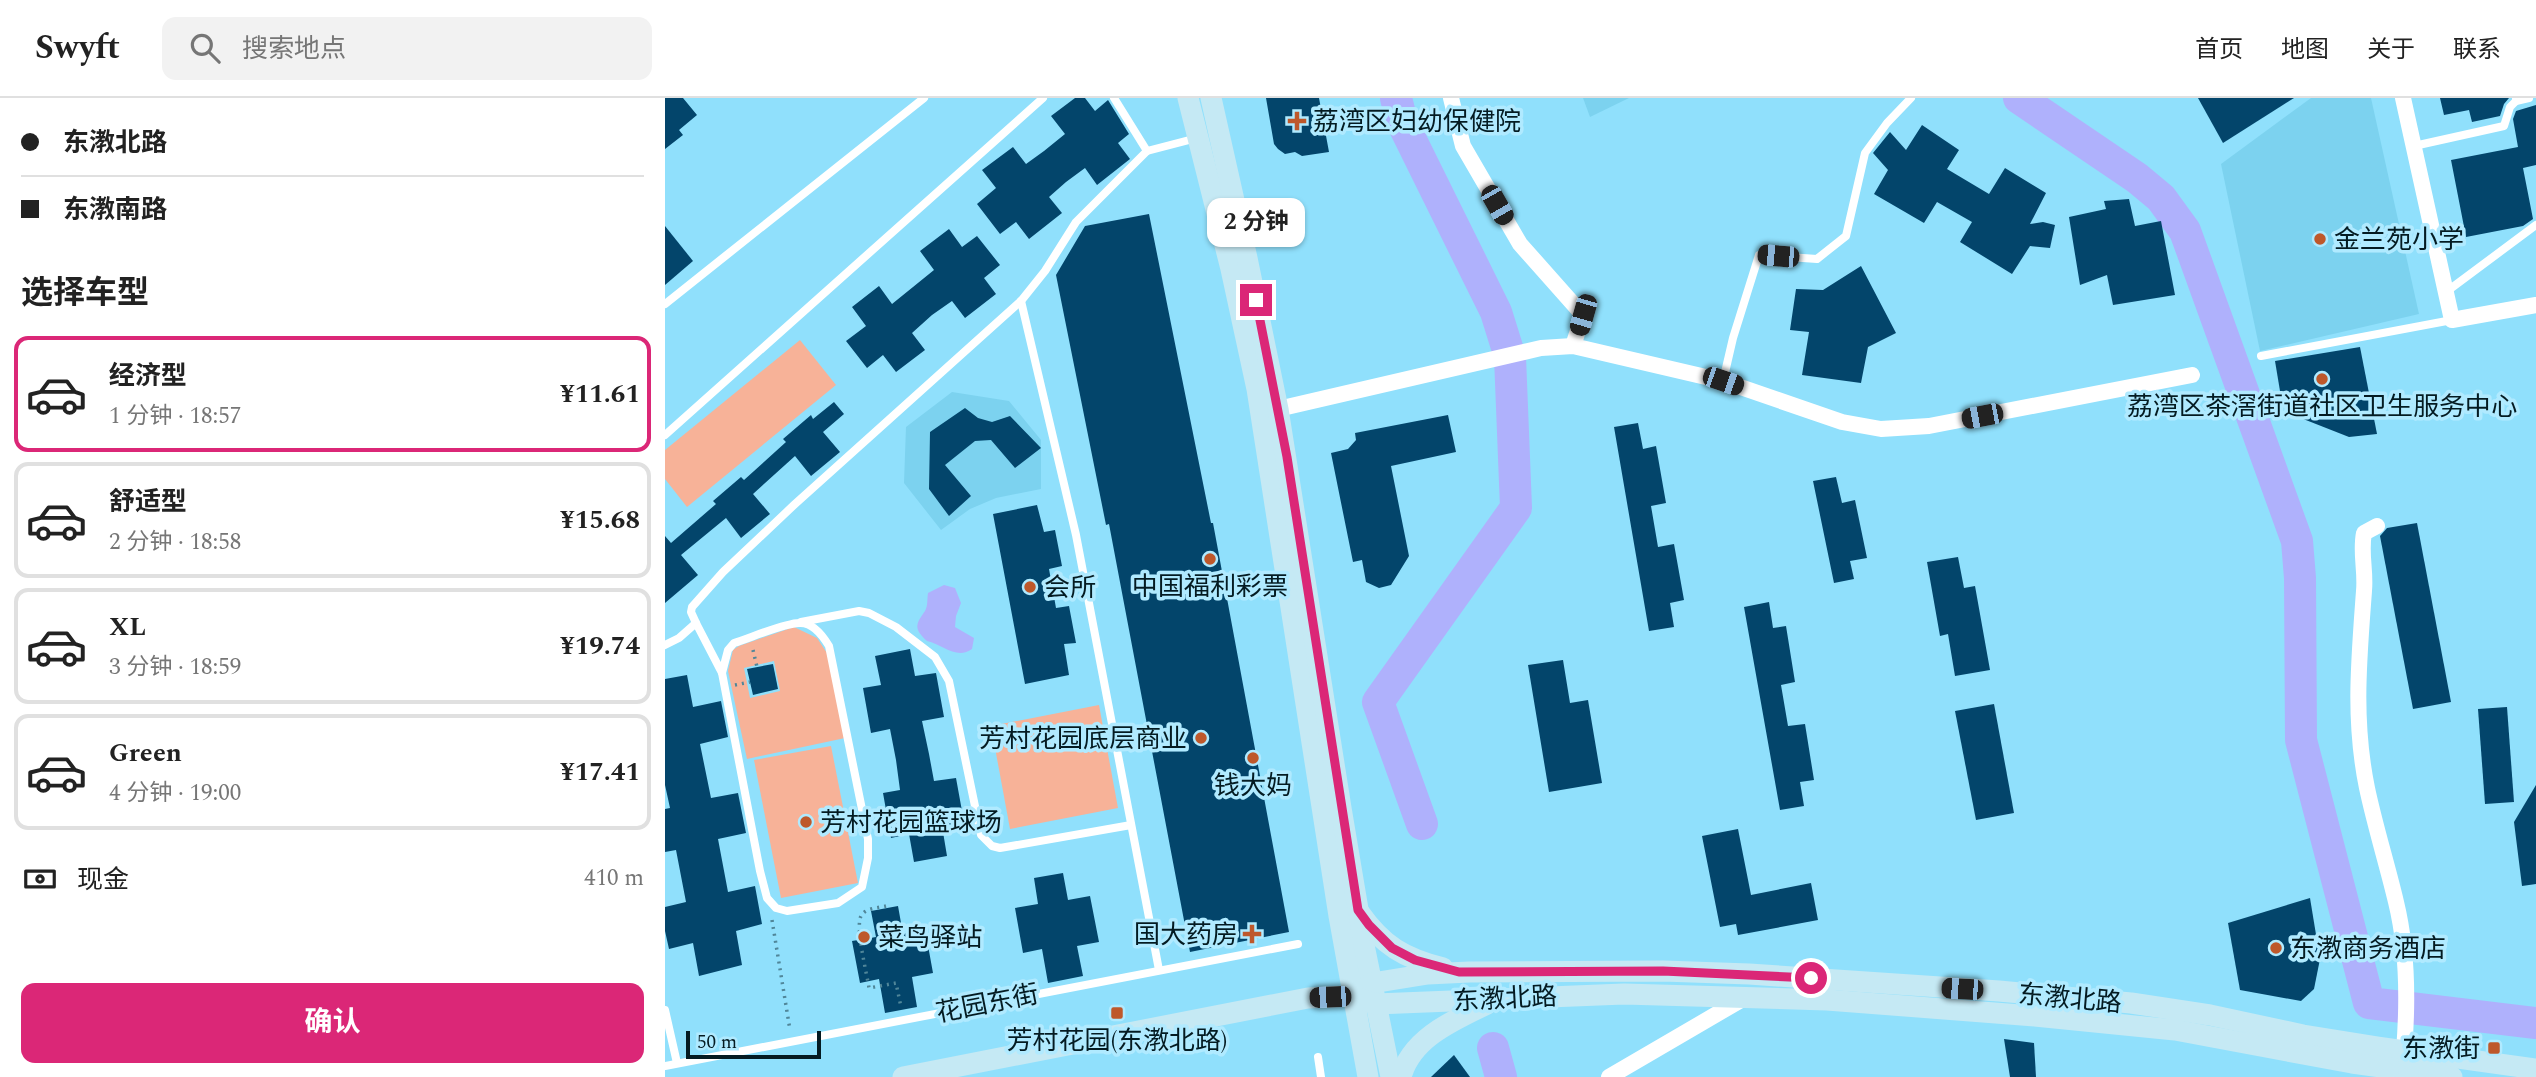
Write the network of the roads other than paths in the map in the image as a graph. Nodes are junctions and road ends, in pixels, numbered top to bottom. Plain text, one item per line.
1 (924, 98) edge
2 (1043, 98) edge
3 (1114, 98) edge
4 (1188, 98) edge
5 (1210, 98) edge
6 (1451, 98) edge
7 (1911, 98) edge
8 (2403, 98) edge
9 (2529, 98) edge
10 (2516, 100) edge
11 (1197, 138) junction
12 (2414, 146) junction
13 (1147, 152) junction
14 (2536, 225) edge
15 (2446, 292) junction
16 (1021, 301) junction
17 (665, 304) edge
18 (2536, 304) edge
19 (2452, 320) junction
20 (1573, 346) junction
21 (2261, 356) dead end
22 (2192, 375) dead end
23 (1723, 381) junction
24 (1278, 409) junction
25 (665, 435) edge
26 (2377, 526) dead end
27 (801, 622) junction
28 (696, 624) junction
29 (665, 645) edge
30 (722, 673) junction
31 (1131, 825) junction
32 (1358, 910) junction
33 (1298, 944) dead end
34 (1159, 970) junction
35 (1459, 972) junction
36 (1374, 993) junction
37 (1352, 996) junction
38 (1748, 996) junction
39 (1498, 999) junction
40 (665, 1010) edge
41 (2404, 1051) junction
42 (1318, 1057) dead end
43 (677, 1063) junction
44 (665, 1066) edge
45 (2536, 1069) edge
46 (902, 1077) edge
47 (1321, 1077) edge
48 (1368, 1077) edge
49 (1391, 1077) edge
50 (1401, 1077) edge
51 (1609, 1077) edge
52 (2452, 1077) edge

1 - 17 lane
2 - 25 lane
3 - 13 lane
4 - 11 street
5 - 24 street
6 - 20 street
7 - 23 lane
8 - 12 street
9 - 10 lane
10 - 12 lane
11 - 13 lane
11 - 37 street
12 - 15 street
13 - 16 lane
14 - 15 lane
15 - 19 street
16 - 28 lane
16 - 31 lane
18 - 19 street
19 - 21 lane
20 - 23 street
20 - 24 street
22 - 23 street
24 - 32 street
26 - 41 street
27 - 30 lane
27 - 30 lane
27 - 31 lane
28 - 29 lane
28 - 30 lane
31 - 34 lane
32 - 35 street
32 - 36 street
33 - 34 lane, 花园东街
34 - 43 lane, 花园东街
35 - 36 street, 东漖北路
35 - 41 street, 东漖北路
36 - 37 street, 东漖北路
36 - 39 street, 东漖北路
36 - 49 street
37 - 46 street, 东漖北路
37 - 48 street
38 - 39 street, 东漖北路
38 - 51 street
38 - 52 street, 东漖北路
39 - 50 street
40 - 43 lane
41 - 45 street, 东漖北路
42 - 47 lane
43 - 44 lane, 花园东街

